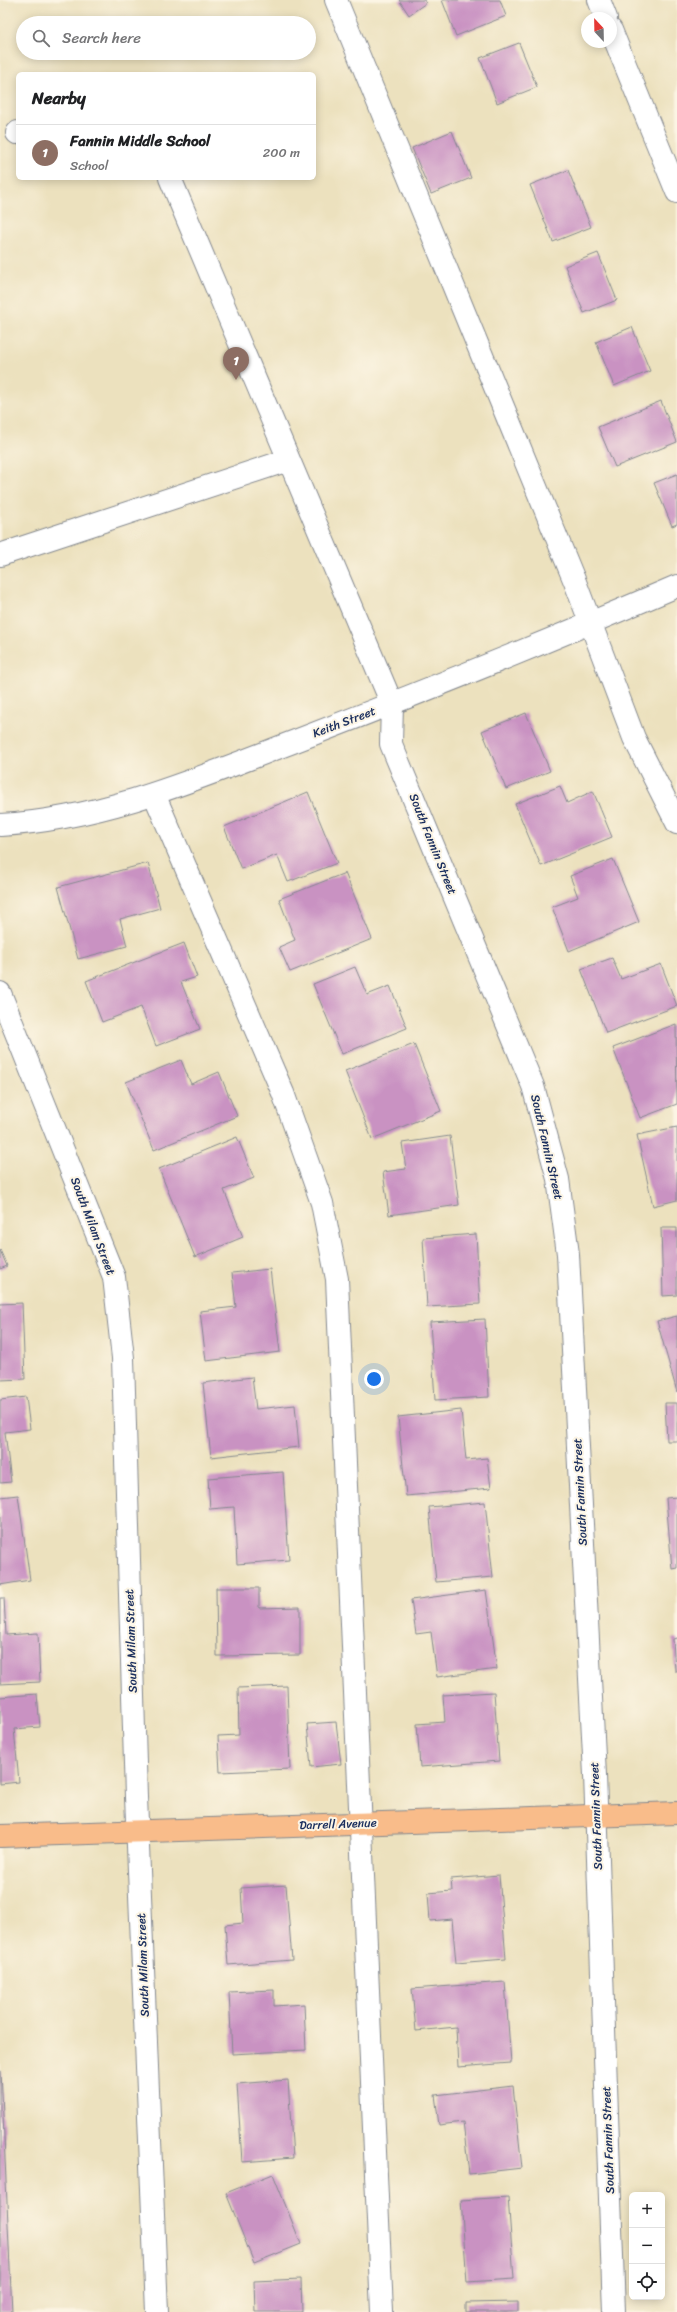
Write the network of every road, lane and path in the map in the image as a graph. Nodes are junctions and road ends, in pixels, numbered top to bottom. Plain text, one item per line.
1 (336, 0) edge
2 (599, 0) edge
3 (604, 12) edge
4 (617, 45) edge
5 (171, 180) edge
6 (677, 192) edge
7 (288, 460) junction
8 (0, 555) edge
9 (677, 586) edge
10 (591, 623) junction
11 (392, 704) junction
12 (154, 794) junction
13 (677, 822) edge
14 (0, 825) edge
15 (0, 993) edge
16 (677, 1813) edge
17 (596, 1816) junction
18 (362, 1824) junction
19 (137, 1831) junction
20 (0, 1836) edge
21 (157, 2312) edge
22 (382, 2312) edge
23 (614, 2312) edge

1 - 10 street
2 - 3 street
4 - 6 street
5 - 7 street
7 - 8 street
7 - 11 street
9 - 10 street, Keith Street
10 - 11 street, Keith Street
10 - 13 street
11 - 12 street, Keith Street
11 - 17 street, South Fannin Street
12 - 14 street, Keith Street
12 - 18 street
15 - 19 street, South Milam Street
16 - 17 main road, Darrell Avenue
17 - 18 main road, Darrell Avenue
17 - 23 street, South Fannin Street
18 - 19 main road, Darrell Avenue
18 - 22 street
19 - 20 main road, Darrell Avenue
19 - 21 street, South Milam Street

